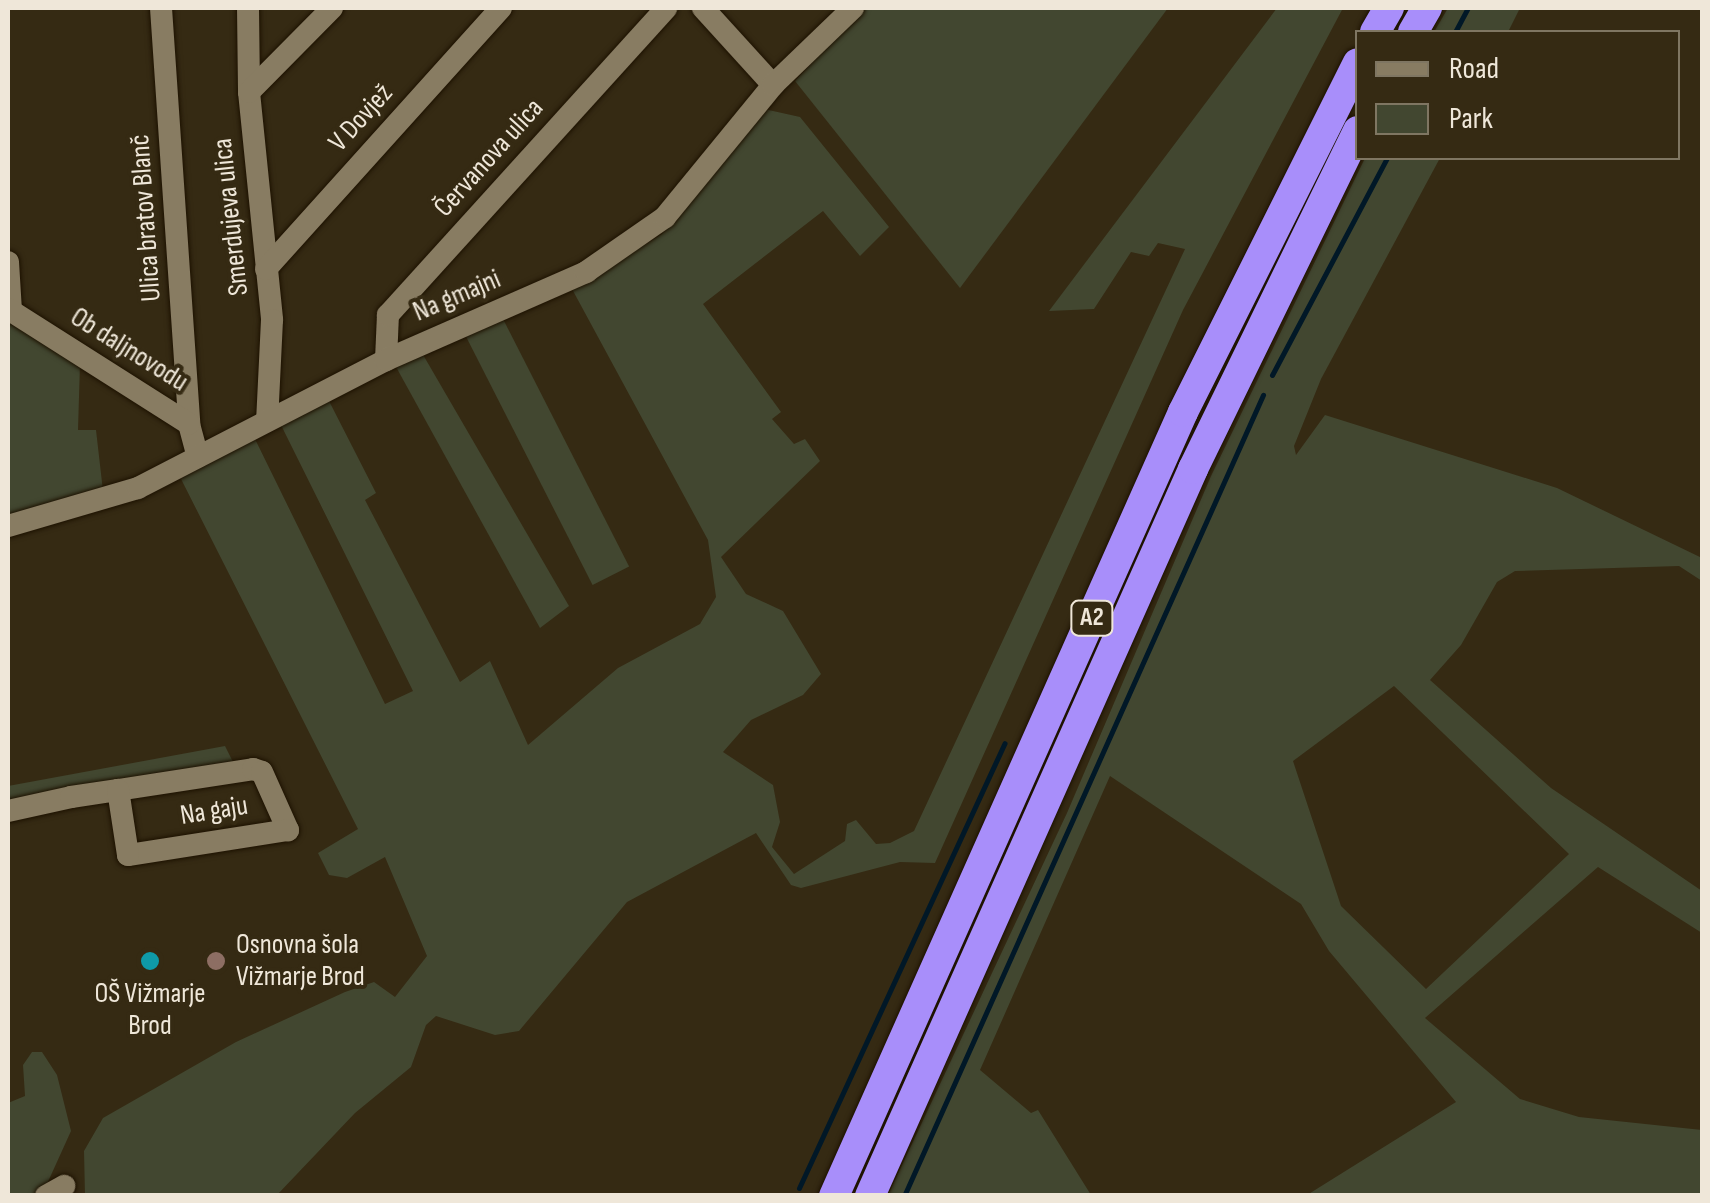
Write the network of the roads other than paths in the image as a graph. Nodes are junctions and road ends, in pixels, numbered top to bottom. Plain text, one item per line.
1 (161, 8) edge
2 (248, 8) edge
3 (332, 8) edge
4 (500, 8) edge
5 (666, 8) edge
6 (703, 8) edge
7 (853, 8) edge
8 (1389, 8) edge
9 (1428, 8) edge
10 (1376, 30) edge
11 (1414, 30) edge
12 (1355, 69) edge
13 (773, 85) junction
14 (249, 92) junction
15 (1355, 137) edge
16 (8, 262) edge
17 (266, 269) junction
18 (9, 310) edge
19 (386, 360) junction
20 (267, 421) junction
21 (189, 424) junction
22 (198, 457) junction
23 (8, 526) edge
24 (118, 790) junction
25 (8, 811) edge
26 (834, 1196) edge
27 (870, 1196) edge

1 - 21 street, Ulica bratov Blanč
2 - 14 street, Smerdujeva ulica
3 - 14 street
4 - 17 street, V Dovjež
5 - 19 street, Červanova ulica
6 - 13 street
7 - 13 street, Na gmajni
8 - 10 highway
9 - 11 highway
12 - 26 highway, A2
13 - 19 street, Na gmajni
14 - 17 street, Smerdujeva ulica
15 - 27 highway, A2
16 - 18 street
17 - 20 street, Smerdujeva ulica
18 - 21 street, Ob daljnovodu
19 - 20 street, Na gmajni
20 - 22 street, Na gmajni
21 - 22 street, Ob daljnovodu
22 - 23 street, Na gmajni
24 - 24 street, Na gaju
24 - 25 street, Na gaju

